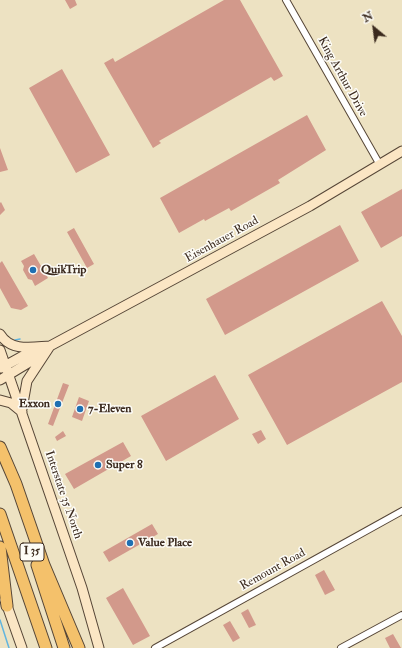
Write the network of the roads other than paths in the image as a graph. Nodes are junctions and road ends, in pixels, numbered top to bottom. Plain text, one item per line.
1 (286, 0) edge
2 (402, 151) edge
3 (380, 165) junction
4 (0, 334) edge
5 (45, 348) junction
6 (0, 350) edge
7 (3, 367) edge
8 (9, 376) junction
9 (0, 380) edge
10 (0, 400) edge
11 (22, 412) junction
12 (0, 448) edge
13 (0, 455) edge
14 (402, 511) edge
15 (0, 514) edge
16 (0, 547) edge
17 (0, 586) edge
18 (7, 606) junction
19 (402, 615) edge
20 (22, 648) edge
21 (46, 648) edge
22 (64, 648) edge
23 (79, 648) edge
24 (99, 648) edge
25 (155, 648) edge
26 (342, 648) edge

1 - 3 street, King Arthur Drive
2 - 3 main road, Eisenhauer Road
3 - 5 main road, Eisenhauer Road
4 - 5 main road
5 - 7 main road, Eisenhauer Road
5 - 8 main road, Eisenhauer Road
5 - 11 main road
6 - 7 main road, Interstate 35 North
7 - 8 main road, Interstate 35 North
8 - 9 main road, Eisenhauer Road
8 - 11 main road, Interstate 35 North
10 - 11 main road
11 - 24 main road, Interstate 35 North
12 - 23 highway
13 - 22 highway, I 35
14 - 25 street, Remount Road
15 - 21 highway, I 35
16 - 18 highway
17 - 18 main road
18 - 20 main road
19 - 26 street

